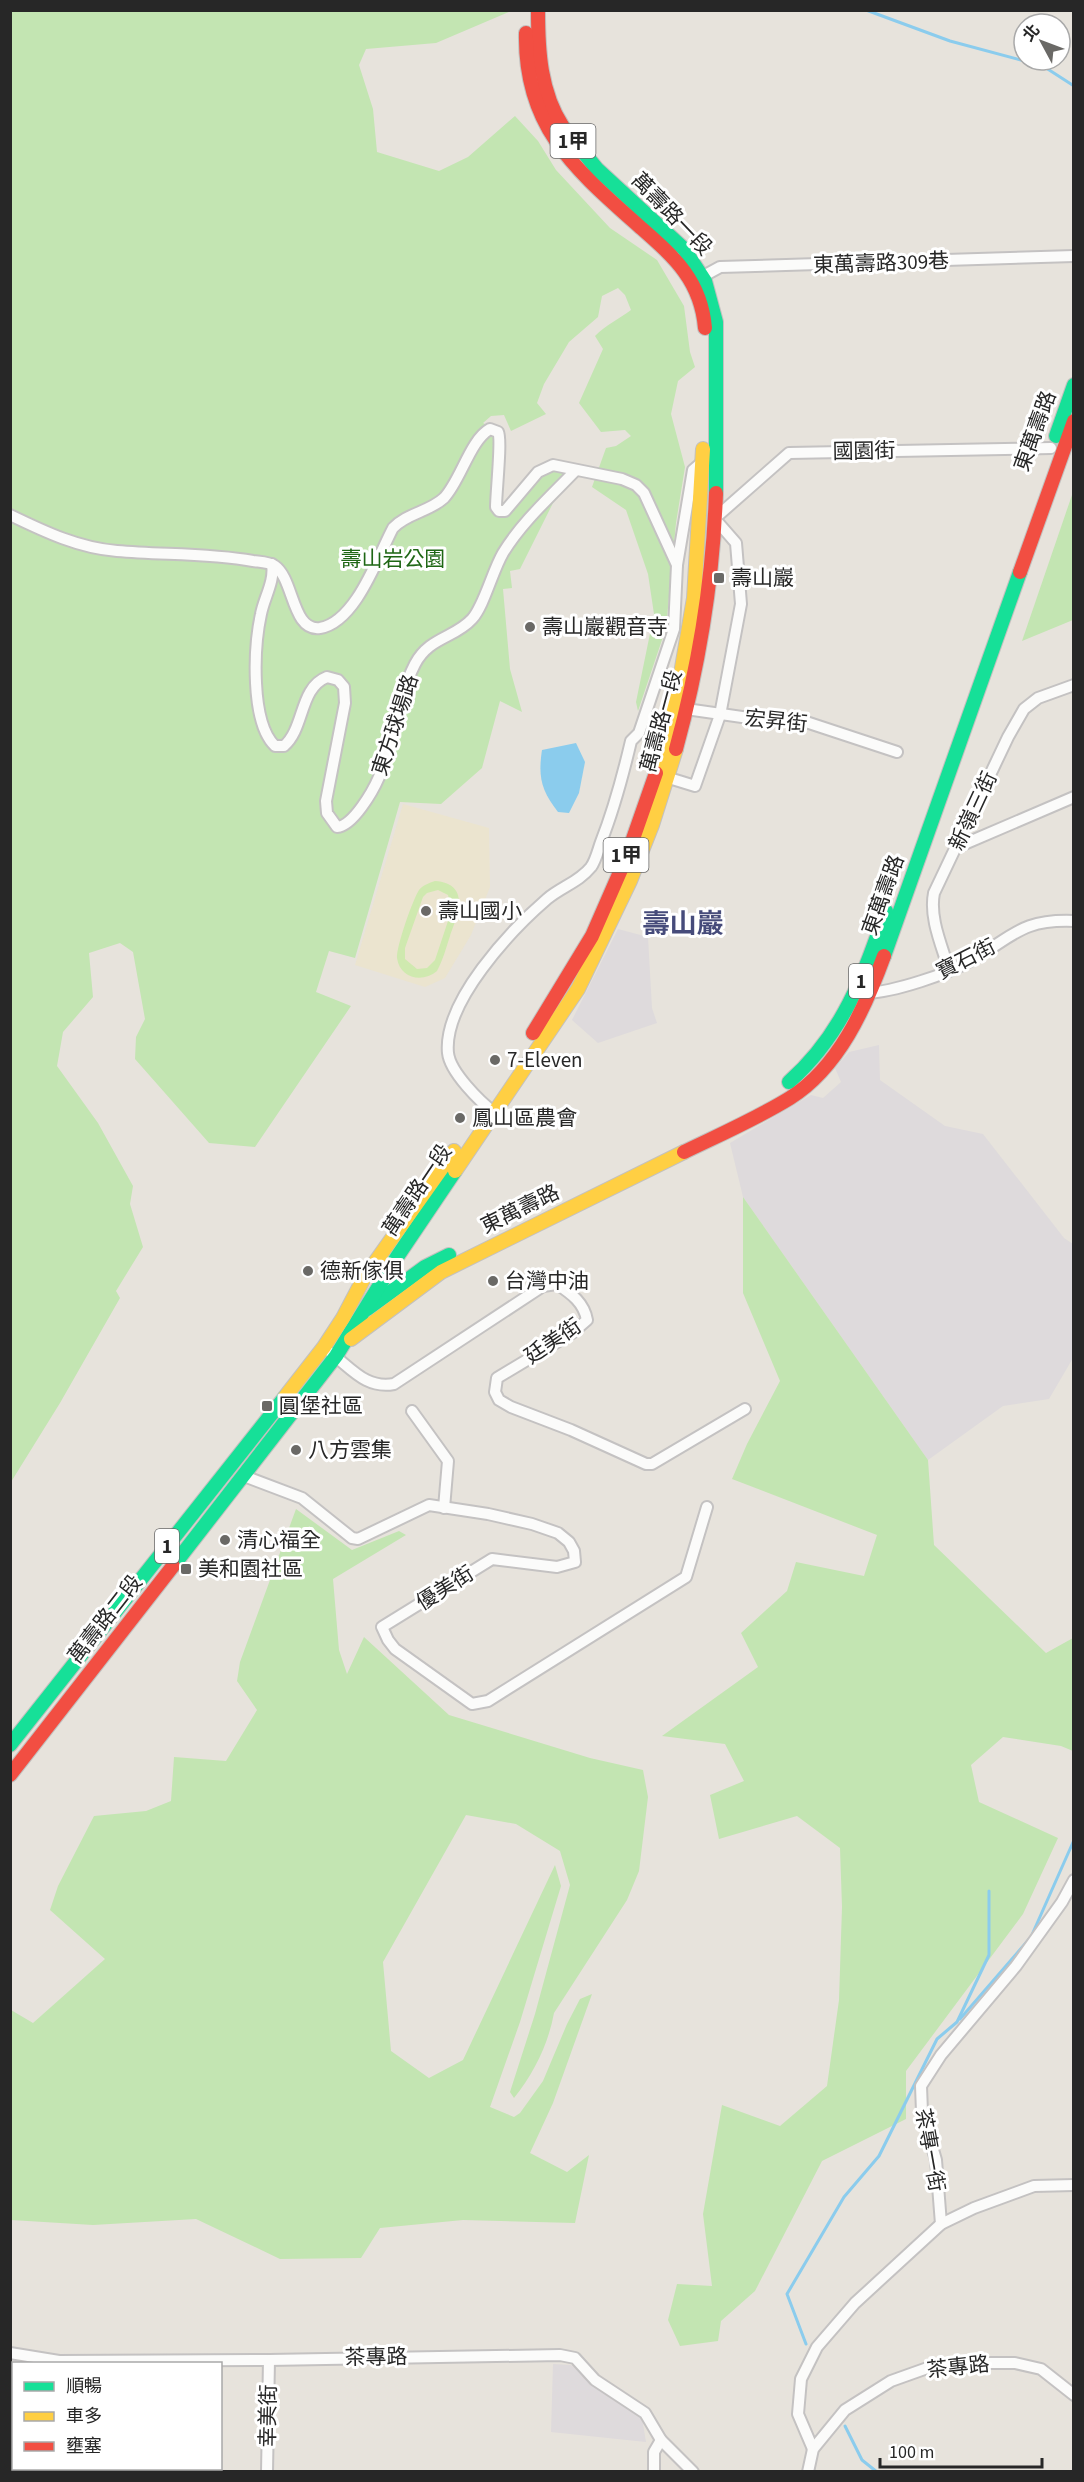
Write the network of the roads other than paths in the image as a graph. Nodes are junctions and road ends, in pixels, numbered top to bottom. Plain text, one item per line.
1 (526, 10) edge
2 (538, 10) edge
3 (1074, 256) edge
4 (698, 279) junction
5 (1074, 385) edge
6 (1074, 421) edge
7 (1051, 448) junction
8 (709, 462) junction
9 (575, 471) junction
10 (10, 515) edge
11 (708, 519) junction
12 (272, 564) junction
13 (677, 565) junction
14 (1074, 686) edge
15 (686, 709) junction
16 (720, 715) junction
17 (897, 752) dead end
18 (669, 778) junction
19 (1074, 797) edge
20 (955, 848) junction
21 (1074, 921) edge
22 (949, 970) junction
23 (864, 992) junction
24 (490, 1109) junction
25 (397, 1257) junction
26 (419, 1272) junction
27 (361, 1314) junction
28 (343, 1318) junction
29 (324, 1347) junction
30 (339, 1351) junction
31 (745, 1409) dead end
32 (412, 1411) dead end
33 (244, 1476) junction
34 (707, 1507) dead end
35 (444, 1508) junction
36 (10, 1745) edge
37 (10, 1775) edge
38 (1074, 1880) edge
39 (1074, 2186) edge
40 (941, 2224) junction
41 (10, 2353) edge
42 (269, 2360) junction
43 (1074, 2395) edge
44 (661, 2440) junction
45 (813, 2449) junction
46 (267, 2472) edge
47 (654, 2472) edge
48 (693, 2472) edge
49 (808, 2472) edge

1 - 4 main road, 萬壽路一段 / 1甲
2 - 4 main road, 萬壽路一段 / 1甲
3 - 4 street, 東萬壽路309巷
4 - 8 main road, 萬壽路一段 / 1甲
5 - 7 main road, 東萬壽路 / 1
6 - 23 main road, 東萬壽路 / 1
7 - 11 street, 國園街
7 - 23 main road, 東萬壽路 / 1
8 - 11 main road, 萬壽路一段 / 1甲
8 - 13 street
9 - 12 street
9 - 12 street, 東方球場路
9 - 13 street
10 - 12 street
11 - 15 main road, 萬壽路一段 / 1甲
11 - 16 street
11 - 24 main road, 萬壽路一段 / 1甲
13 - 24 street
14 - 20 street, 新嶺三街
15 - 16 street, 宏昇街
15 - 18 main road, 萬壽路一段 / 1甲
16 - 17 street, 宏昇街
16 - 18 street
18 - 24 main road, 萬壽路一段 / 1甲
19 - 20 street
20 - 22 street, 新嶺三街
21 - 22 street, 寶石街
22 - 23 street, 寶石街
23 - 26 main road, 東萬壽路 / 1
23 - 30 main road, 東萬壽路 / 1
24 - 25 main road, 萬壽路一段 / 1甲
24 - 28 main road, 萬壽路一段 / 1甲
25 - 26 main road
25 - 27 main road, 萬壽路一段 / 1甲
26 - 27 main road, 東萬壽路 / 1
27 - 28 main road, 東萬壽路 / 1
27 - 30 main road, 萬壽路一段 / 1甲
28 - 29 main road, 萬壽路二段 / 1
29 - 30 main road
29 - 36 main road, 萬壽路二段 / 1
30 - 31 street, 廷美街
30 - 33 main road, 萬壽路二段 / 1
32 - 35 street
33 - 35 street, 優美街
33 - 37 main road, 萬壽路二段 / 1
34 - 35 street, 優美街
38 - 40 street, 茶專一街
39 - 40 street
40 - 45 street
41 - 42 street, 茶專路
42 - 44 street, 茶專路
42 - 46 street, 幸美街
43 - 45 street, 茶專路
44 - 47 street
44 - 48 street, 茶專路
45 - 49 street, 茶專路

